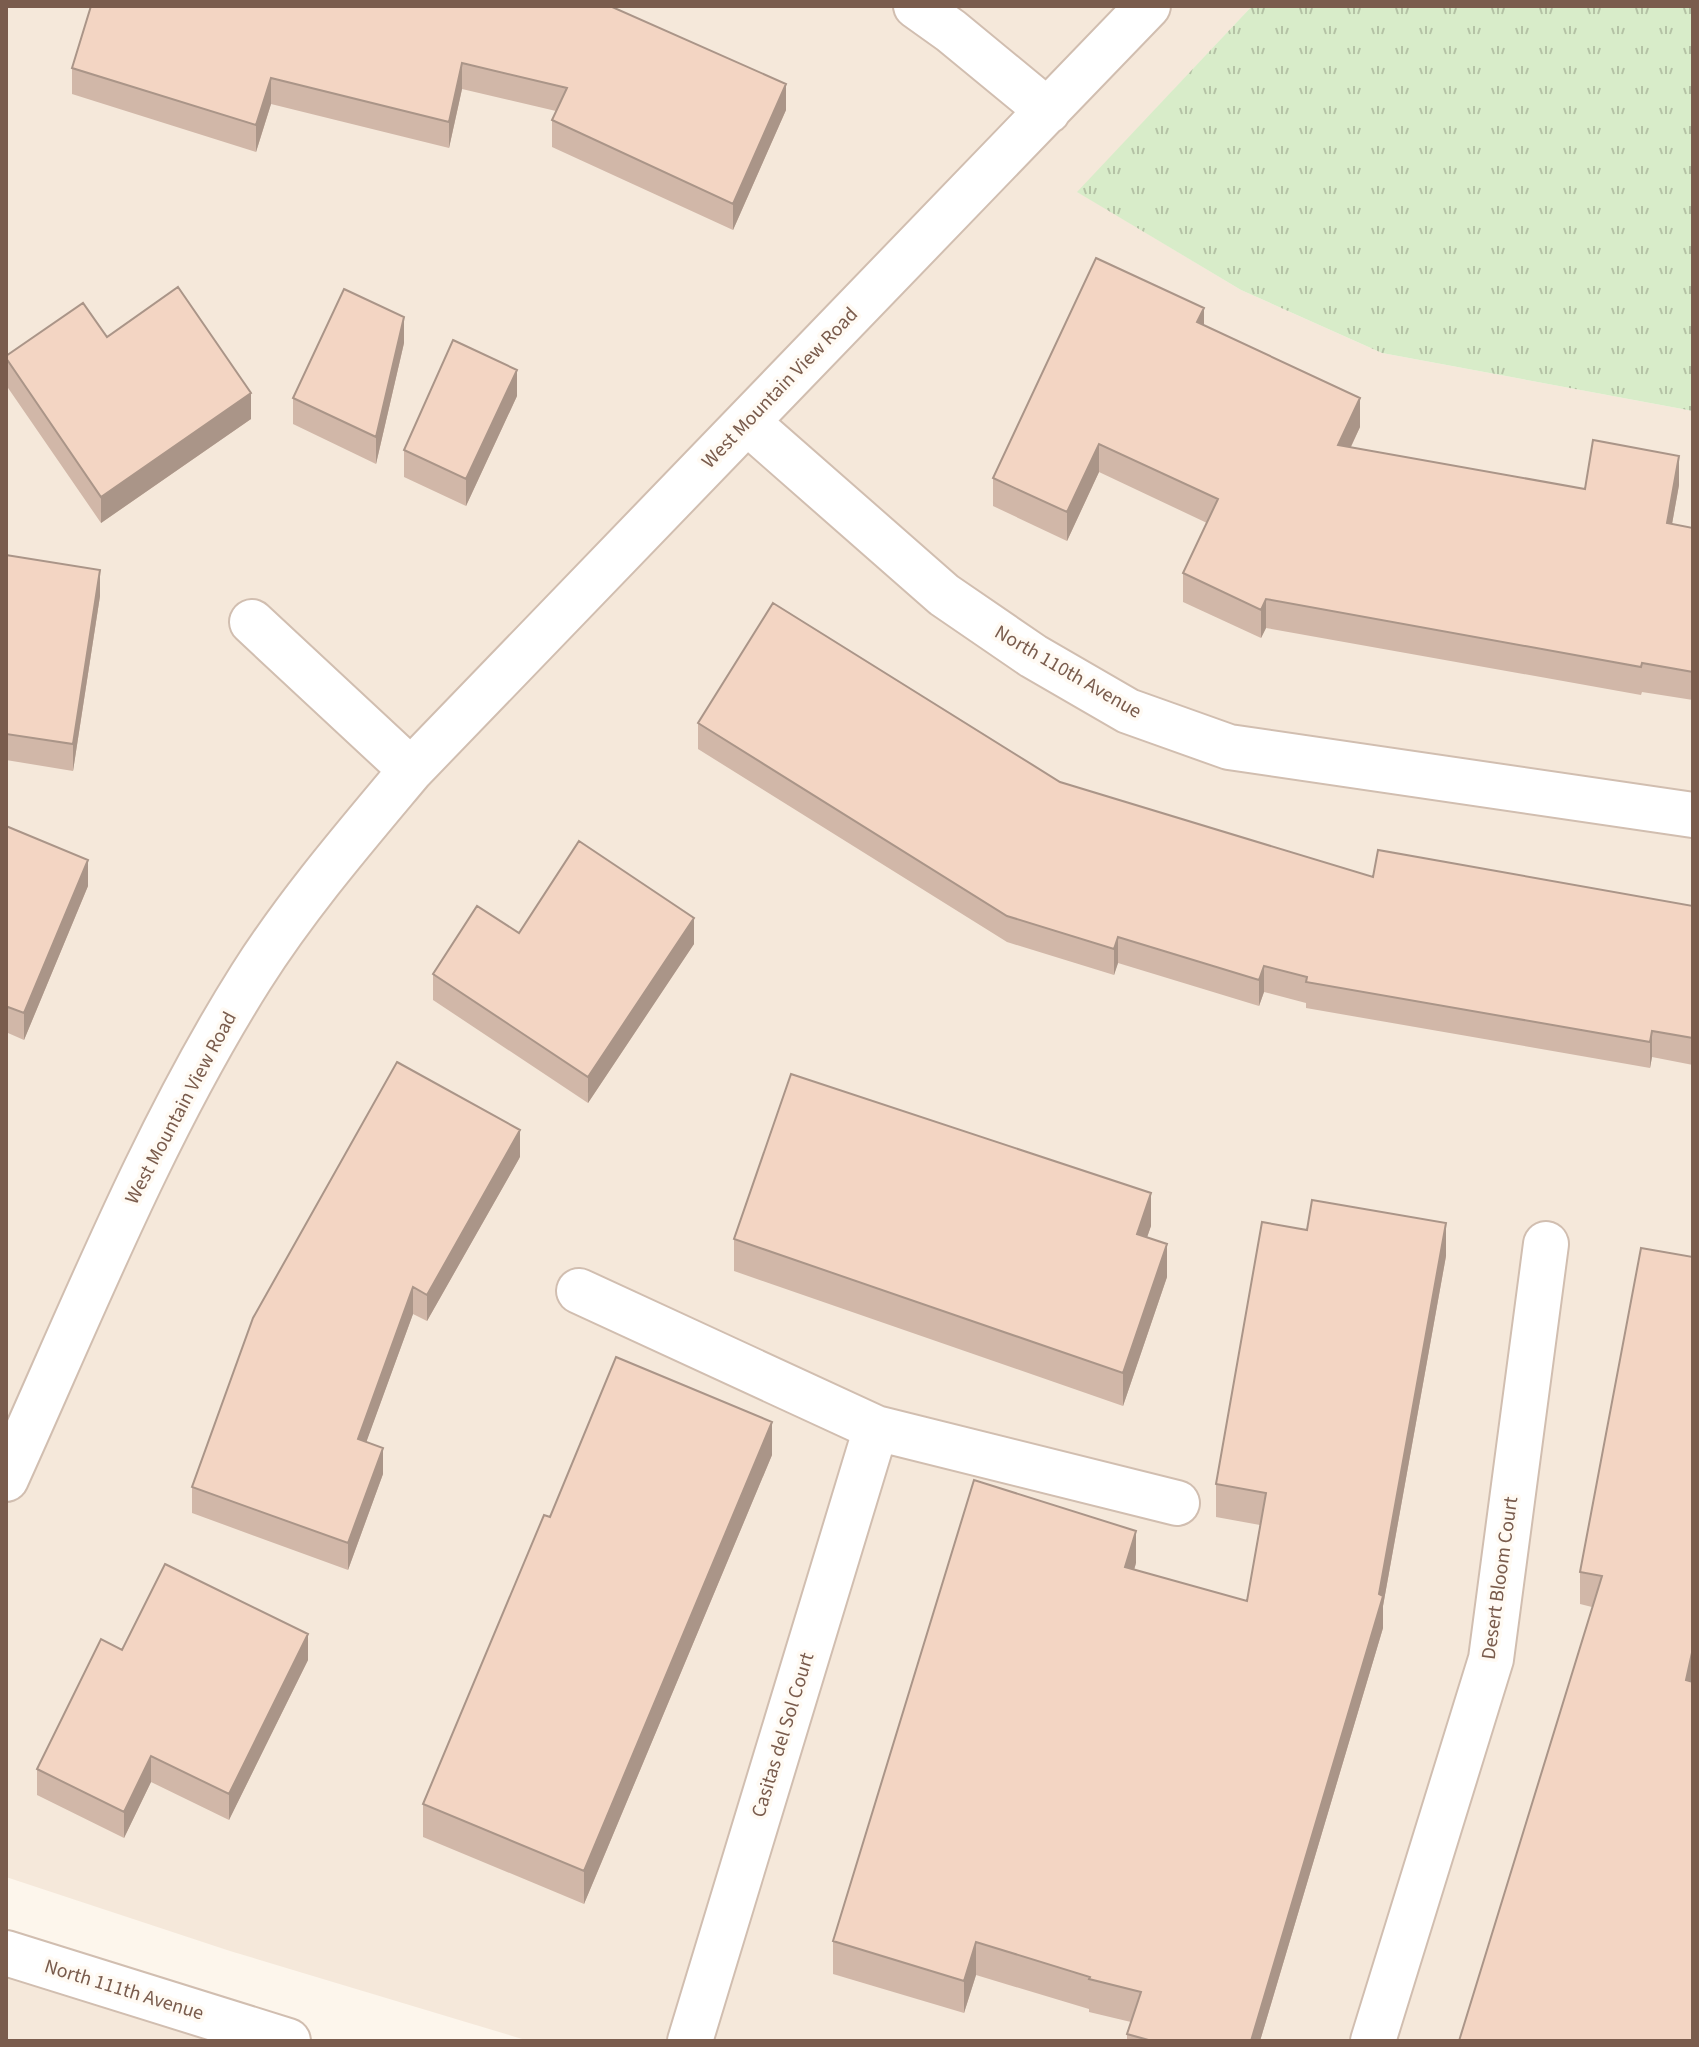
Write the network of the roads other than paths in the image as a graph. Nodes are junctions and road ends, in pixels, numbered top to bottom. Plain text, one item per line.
1 (916, 6) edge
2 (1148, 6) edge
3 (1048, 111) junction
4 (747, 422) junction
5 (252, 622) dead end
6 (411, 770) junction
7 (1693, 815) edge
8 (1546, 1244) dead end
9 (579, 1291) dead end
10 (876, 1428) junction
11 (6, 1479) edge
12 (1177, 1503) dead end
13 (6, 1953) edge
14 (288, 2041) edge
15 (690, 2041) edge
16 (1373, 2041) edge

1 - 3 street
2 - 3 street, West Mountain View Road
3 - 4 street, West Mountain View Road
4 - 6 street, West Mountain View Road
4 - 7 street, North 110th Avenue
5 - 6 street
6 - 11 street, West Mountain View Road
8 - 16 street, Desert Bloom Court
9 - 10 street
10 - 12 street
10 - 15 street, Casitas del Sol Court
13 - 14 street, North 111th Avenue

